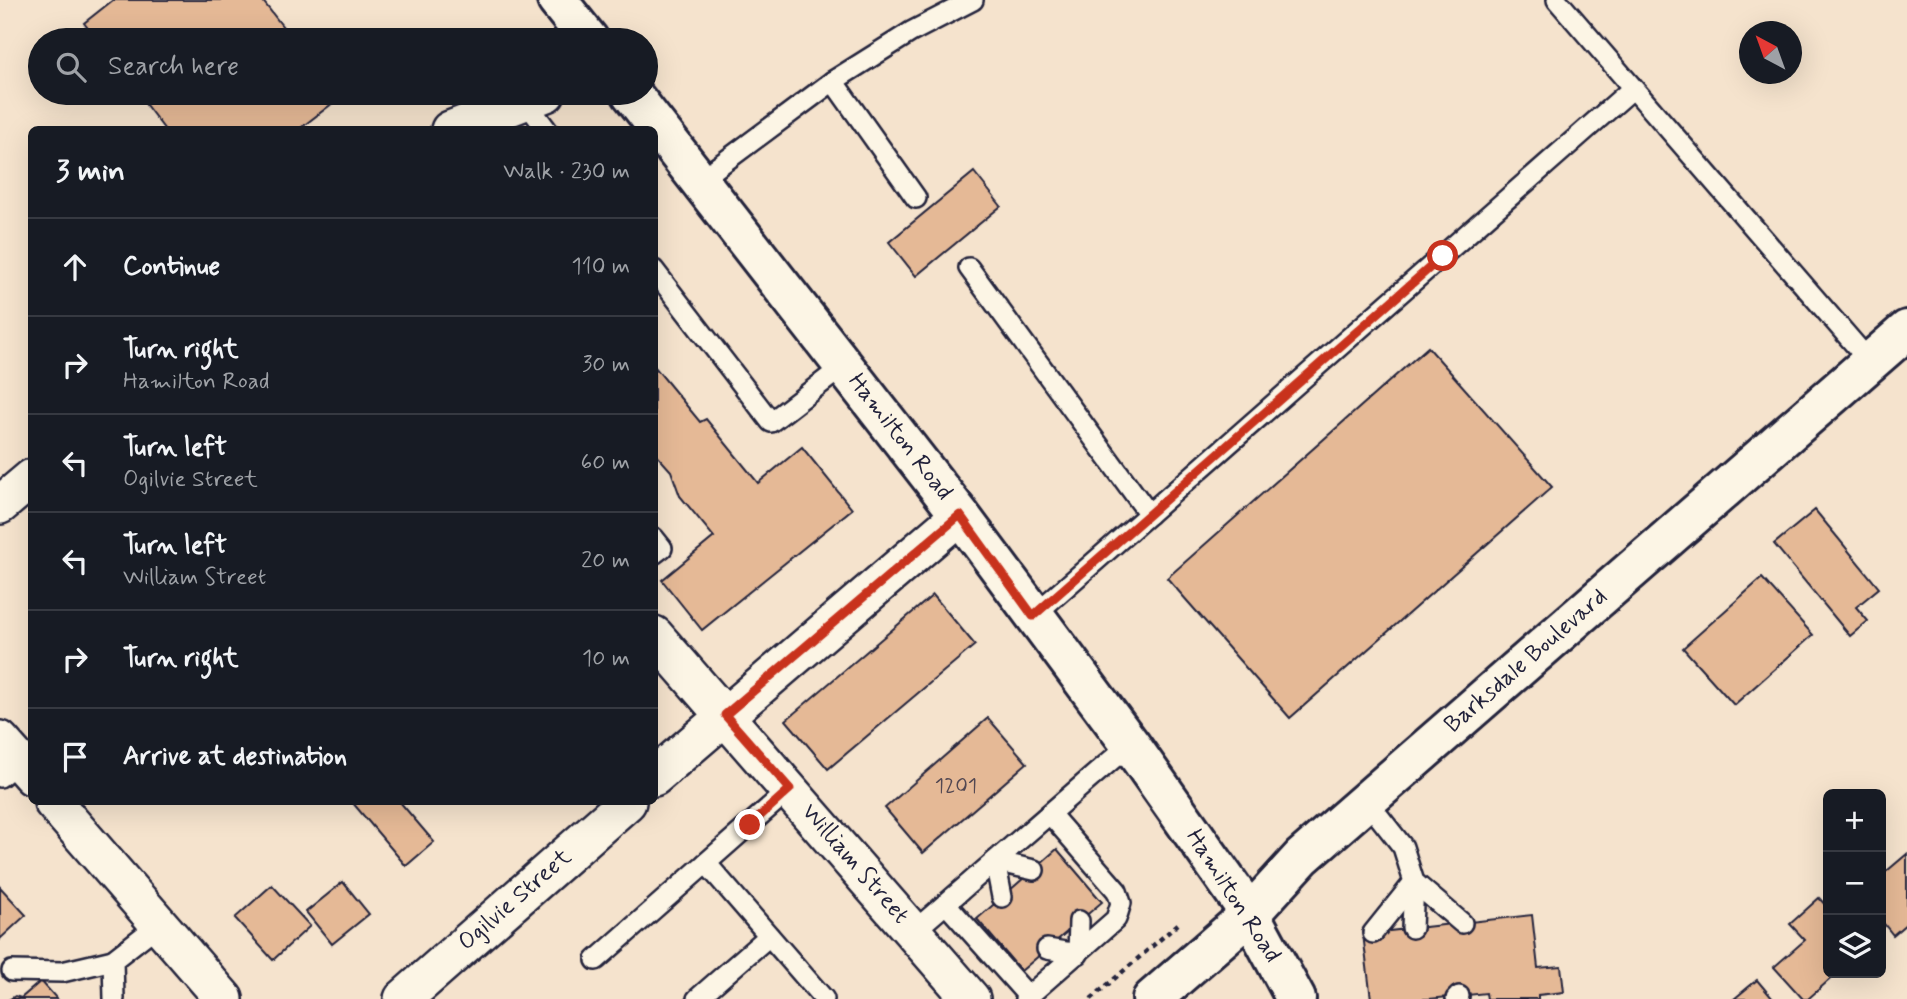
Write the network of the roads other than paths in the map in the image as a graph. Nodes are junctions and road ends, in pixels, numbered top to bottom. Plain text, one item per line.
1 (557, 0) edge
2 (973, 0) edge
3 (1557, 0) edge
4 (579, 28) edge
5 (832, 81) junction
6 (1632, 89) junction
7 (515, 105) edge
8 (539, 105) edge
9 (638, 105) edge
10 (460, 126) edge
11 (546, 126) edge
12 (650, 126) edge
13 (662, 146) edge
14 (700, 180) junction
15 (916, 198) dead end
16 (969, 268) dead end
17 (658, 275) edge
18 (1907, 330) edge
19 (1870, 362) junction
20 (845, 365) junction
21 (28, 481) edge
22 (0, 505) edge
23 (1149, 514) junction
24 (960, 515) junction
25 (1033, 616) junction
26 (658, 640) edge
27 (725, 715) junction
28 (1130, 744) junction
29 (658, 774) edge
30 (790, 789) junction
31 (1366, 800) junction
32 (56, 805) edge
33 (624, 805) edge
34 (1050, 814) junction
35 (995, 861) junction
36 (706, 863) junction
37 (1034, 870) dead end
38 (1414, 882) junction
39 (1002, 897) dead end
40 (946, 904) junction
41 (1250, 914) junction
42 (1079, 921) dead end
43 (1462, 923) dead end
44 (159, 924) junction
45 (1412, 928) dead end
46 (913, 932) junction
47 (1373, 933) dead end
48 (769, 936) junction
49 (1047, 949) dead end
50 (1078, 954) junction
51 (113, 960) junction
52 (596, 960) dead end
53 (12, 971) dead end
54 (1026, 998) edge
55 (114, 999) edge
56 (224, 999) edge
57 (403, 999) edge
58 (696, 999) edge
59 (824, 999) edge
60 (971, 999) edge
61 (1152, 999) edge
62 (1296, 999) edge

1 - 4 main road
2 - 5 lane
3 - 6 lane
5 - 14 lane
5 - 15 lane
6 - 19 lane
6 - 23 lane
7 - 10 street
8 - 11 lane
9 - 12 main road, Hamilton Road
13 - 14 main road, Hamilton Road
14 - 20 main road, Hamilton Road
16 - 23 lane
17 - 20 lane
18 - 19 main road, Barksdale Boulevard
19 - 31 main road, Barksdale Boulevard
20 - 24 main road, Hamilton Road
21 - 22 street
23 - 25 lane
24 - 25 main road, Hamilton Road
24 - 27 street
25 - 28 main road, Hamilton Road
26 - 27 street, William Street
27 - 29 street
27 - 30 street, William Street
28 - 34 lane
28 - 41 main road, Hamilton Road
30 - 36 lane
30 - 46 street, William Street
31 - 38 lane
31 - 41 main road, Barksdale Boulevard
32 - 44 street
33 - 57 street, Ogilvie Street
34 - 35 lane
34 - 50 lane
35 - 37 lane
35 - 39 lane
35 - 40 lane
36 - 48 lane
36 - 52 lane
38 - 43 lane
38 - 45 lane
38 - 47 lane
40 - 46 lane
40 - 54 lane
41 - 61 main road, Barksdale Boulevard
41 - 62 main road, Hamilton Road
42 - 50 lane
44 - 51 lane
44 - 56 street
46 - 60 street, William Street
48 - 58 lane
48 - 59 lane
49 - 50 lane
50 - 54 lane
51 - 53 lane
51 - 55 lane

